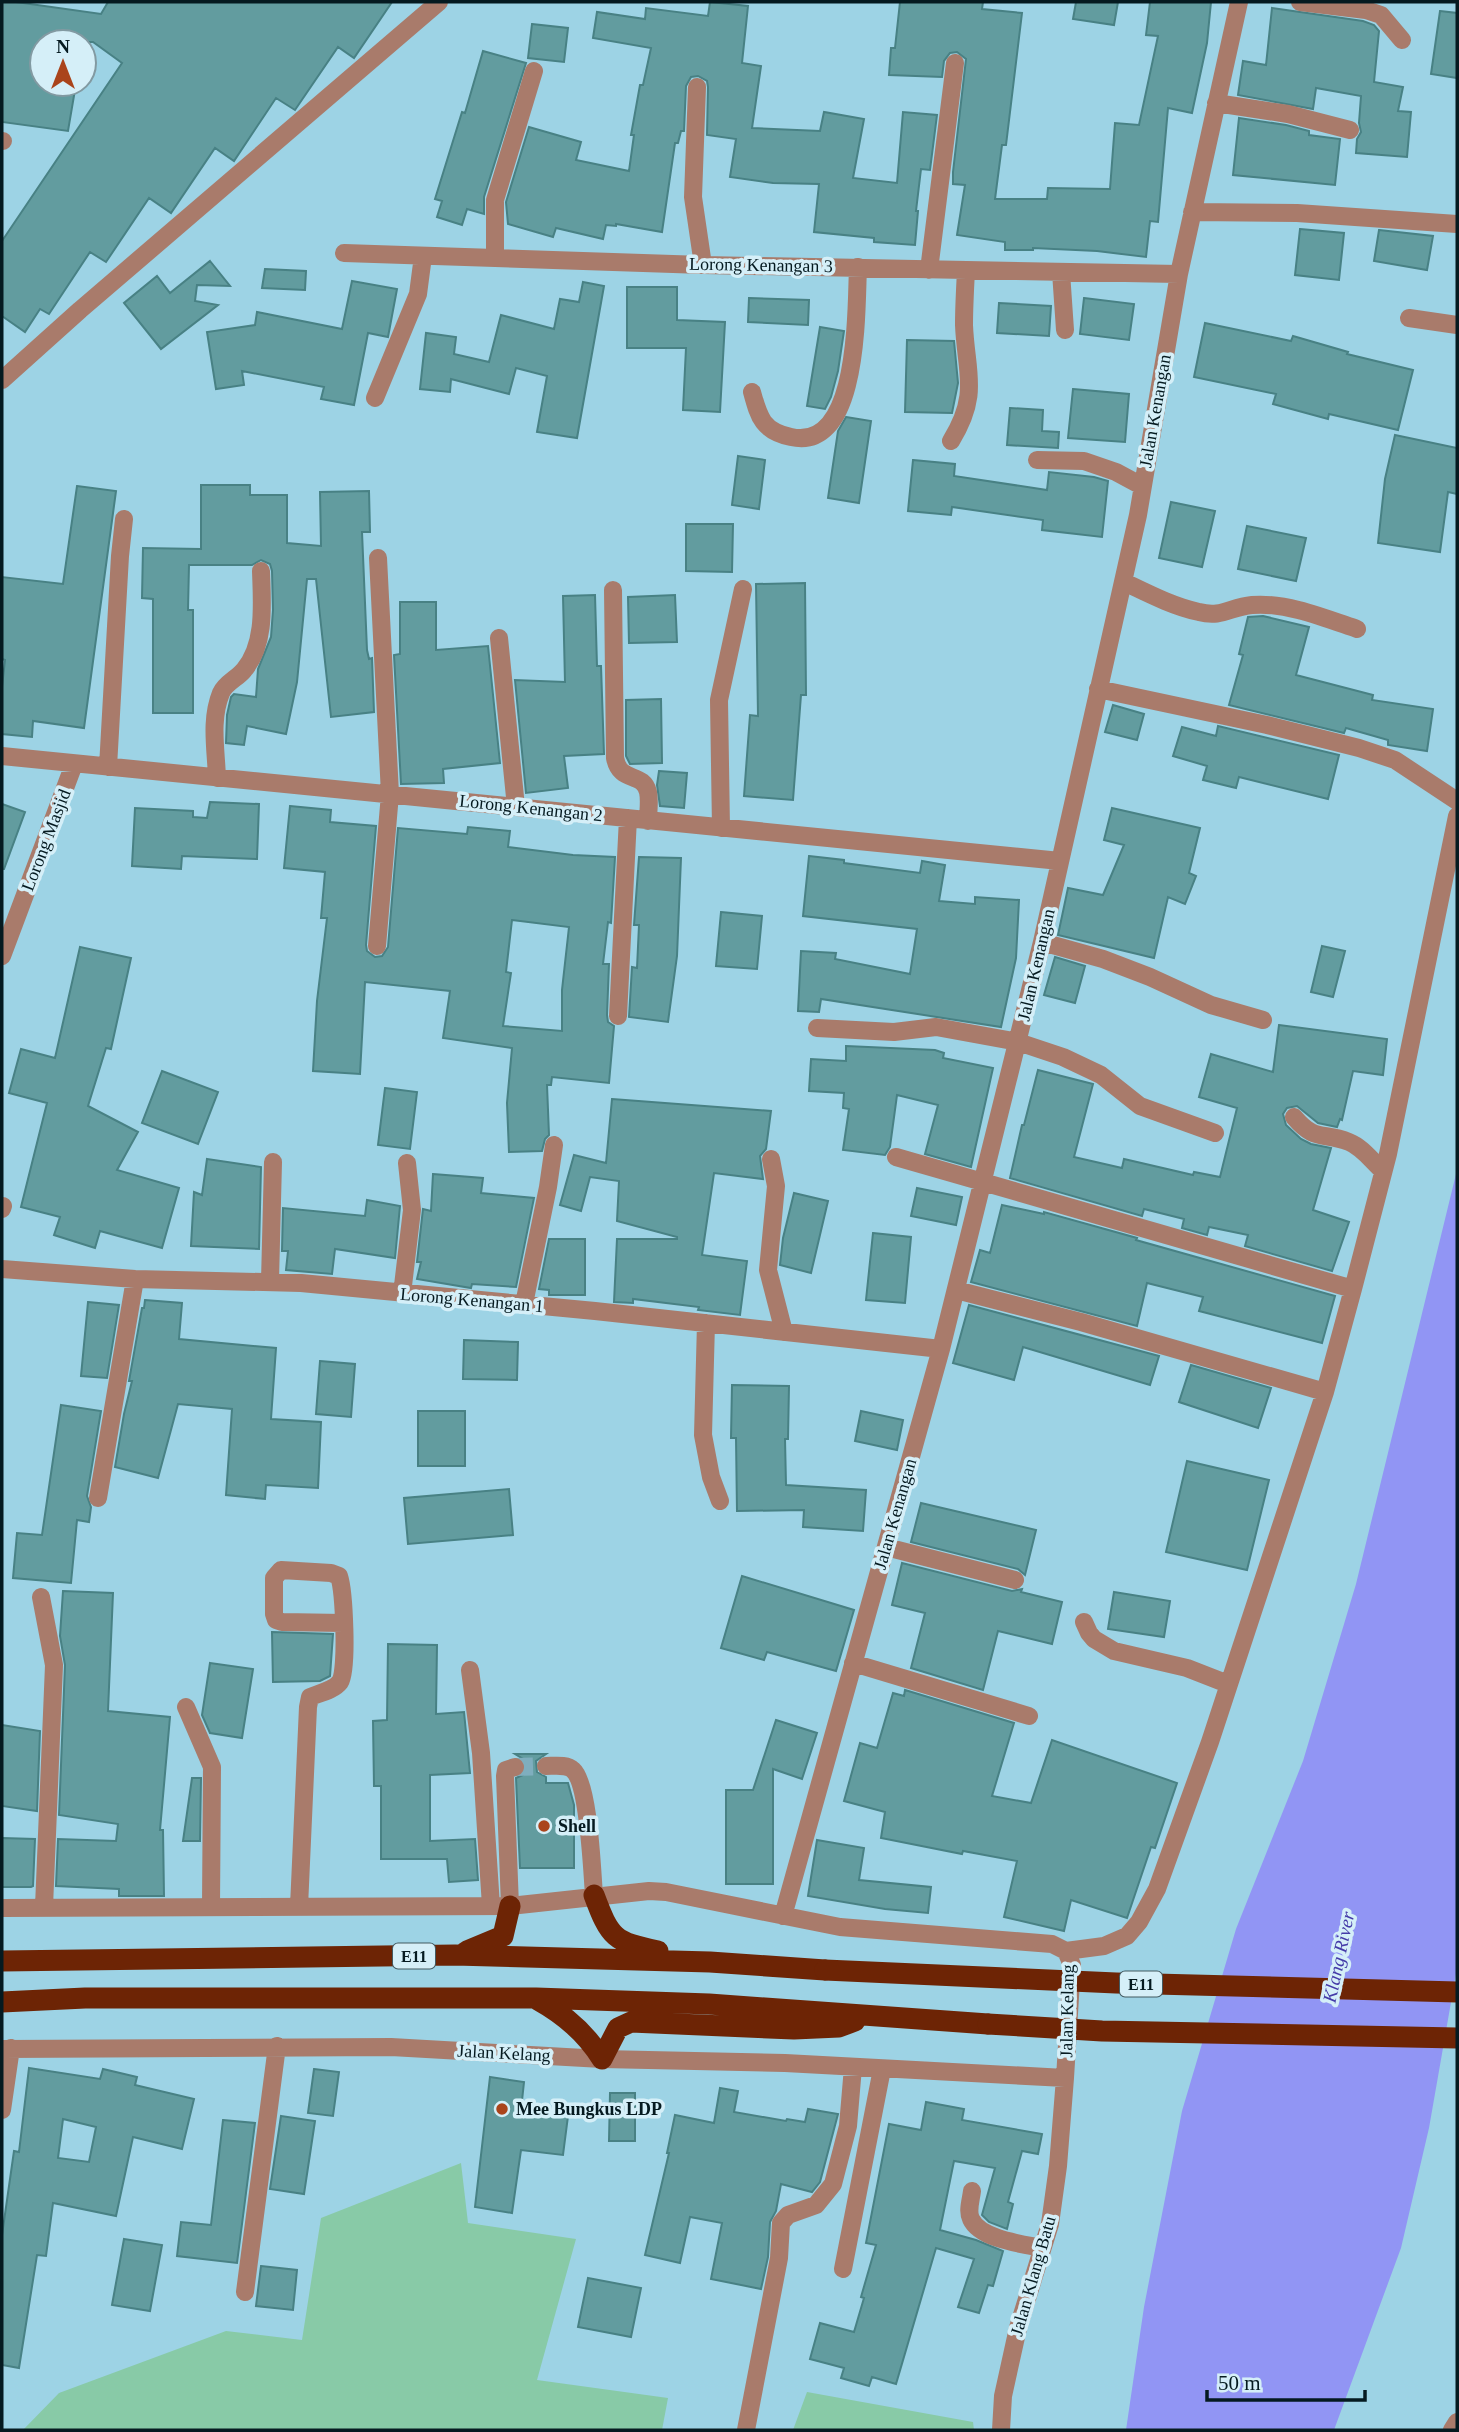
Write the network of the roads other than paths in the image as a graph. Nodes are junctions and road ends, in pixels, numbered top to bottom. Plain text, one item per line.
1 (439, 2) edge
2 (1239, 2) edge
3 (1300, 2) edge
4 (1402, 40) dead end
5 (955, 63) dead end
6 (534, 71) dead end
7 (697, 87) dead end
8 (1216, 103) junction
9 (1350, 130) dead end
10 (1192, 212) junction
11 (1457, 224) edge
12 (344, 253) dead end
13 (423, 256) junction
14 (495, 258) junction
15 (703, 265) junction
16 (858, 267) junction
17 (929, 270) junction
18 (966, 271) junction
19 (1061, 272) junction
20 (1179, 274) junction
21 (1409, 318) dead end
22 (1457, 325) edge
23 (1065, 330) dead end
24 (2, 380) edge
25 (752, 392) dead end
26 (375, 398) dead end
27 (951, 441) dead end
28 (1037, 460) dead end
29 (1142, 486) junction
30 (124, 519) dead end
31 (378, 558) dead end
32 (261, 571) dead end
33 (1124, 582) junction
34 (743, 589) dead end
35 (613, 590) dead end
36 (1357, 629) dead end
37 (499, 638) dead end
38 (1098, 689) junction
39 (2, 756) edge
40 (74, 764) junction
41 (108, 767) junction
42 (217, 778) junction
43 (390, 794) junction
44 (1457, 801) edge
45 (516, 807) junction
46 (1457, 816) edge
47 (628, 818) junction
48 (648, 821) junction
49 (721, 828) junction
50 (1060, 861) junction
51 (1042, 943) junction
52 (377, 946) dead end
53 (2, 956) edge
54 (618, 1016) dead end
55 (1263, 1020) dead end
56 (817, 1028) dead end
57 (1018, 1042) junction
58 (1294, 1117) dead end
59 (1215, 1133) dead end
60 (554, 1145) dead end
61 (896, 1157) dead end
62 (771, 1159) dead end
63 (273, 1162) dead end
64 (407, 1163) dead end
65 (1383, 1171) junction
66 (982, 1181) junction
67 (2, 1269) edge
68 (135, 1279) junction
69 (270, 1281) junction
70 (1353, 1289) junction
71 (956, 1290) junction
72 (402, 1294) junction
73 (524, 1304) junction
74 (706, 1323) junction
75 (784, 1332) junction
76 (941, 1349) junction
77 (1325, 1392) junction
78 (98, 1498) dead end
79 (720, 1500) dead end
80 (886, 1547) junction
81 (1015, 1580) dead end
82 (41, 1597) dead end
83 (1084, 1622) dead end
84 (343, 1623) junction
85 (853, 1663) junction
86 (470, 1670) dead end
87 (1228, 1684) junction
88 (187, 1707) dead end
89 (1028, 1716) dead end
90 (546, 1766) tunnel mouth
91 (515, 1767) dead end
92 (594, 1895) junction
93 (211, 1906) junction
94 (500, 1906) junction
95 (44, 1907) junction
96 (299, 1907) junction
97 (2, 1908) edge
98 (783, 1916) junction
99 (1066, 1951) junction
100 (455, 1955) junction
101 (2, 1961) edge
102 (710, 1962) junction
103 (1457, 1992) edge
104 (536, 1998) junction
105 (2, 2002) edge
106 (870, 2016) junction
107 (1457, 2038) edge
108 (278, 2046) junction
109 (6, 2049) edge
110 (602, 2059) junction
111 (853, 2067) junction
112 (882, 2069) junction
113 (1065, 2078) junction
114 (2, 2110) edge
115 (972, 2191) dead end
116 (1042, 2248) junction
117 (843, 2269) dead end
118 (245, 2292) dead end
119 (1457, 2422) edge
120 (746, 2430) edge
121 (1000, 2430) edge
122 (1452, 2430) edge

1 - 24 street
2 - 8 street, Jalan Kenangan
3 - 4 street
5 - 17 street
6 - 14 street
7 - 15 street
8 - 9 street
8 - 10 street, Jalan Kenangan
10 - 11 street
10 - 20 street, Jalan Kenangan
12 - 13 street, Lorong Kenangan 3
13 - 14 street, Lorong Kenangan 3
13 - 26 street
14 - 15 street, Lorong Kenangan 3
15 - 16 street, Lorong Kenangan 3
16 - 17 street, Lorong Kenangan 3
16 - 25 street
17 - 18 street, Lorong Kenangan 3
18 - 19 street, Lorong Kenangan 3
18 - 27 street
19 - 20 street, Lorong Kenangan 3
19 - 23 street
20 - 29 street, Jalan Kenangan
21 - 22 street
28 - 29 street
29 - 33 street, Jalan Kenangan
30 - 41 street
31 - 43 street
32 - 42 street
33 - 36 street
33 - 38 street, Jalan Kenangan
34 - 49 street
35 - 48 street
37 - 45 street
38 - 44 street
38 - 50 street, Jalan Kenangan
39 - 40 street, Lorong Kenangan 2
40 - 41 street, Lorong Kenangan 2
40 - 53 street, Lorong Masjid
41 - 42 street, Lorong Kenangan 2
42 - 43 street, Lorong Kenangan 2
43 - 45 street, Lorong Kenangan 2
43 - 52 street
45 - 47 street, Lorong Kenangan 2
46 - 65 street
47 - 48 street, Lorong Kenangan 2
47 - 54 street
48 - 49 street, Lorong Kenangan 2
49 - 50 street, Lorong Kenangan 2
50 - 51 street, Jalan Kenangan
51 - 55 street
51 - 57 street, Jalan Kenangan
56 - 57 street
57 - 59 street
57 - 66 street, Jalan Kenangan
58 - 65 street
60 - 73 street
61 - 66 street
62 - 75 street
63 - 69 street
64 - 72 street
65 - 70 street
66 - 70 street
66 - 71 street, Jalan Kenangan
67 - 68 street, Lorong Kenangan 1
68 - 69 street, Lorong Kenangan 1
68 - 78 street
69 - 72 street, Lorong Kenangan 1
70 - 77 street
71 - 76 street, Jalan Kenangan
71 - 77 street
72 - 73 street, Lorong Kenangan 1
73 - 74 street, Lorong Kenangan 1
74 - 75 street, Lorong Kenangan 1
74 - 79 street
75 - 76 street, Lorong Kenangan 1
76 - 80 street, Jalan Kenangan
77 - 87 street
80 - 81 street
80 - 85 street, Jalan Kenangan
82 - 95 street
83 - 87 street
84 - 84 street
84 - 96 street
85 - 89 street
85 - 98 street, Jalan Kenangan
86 - 94 street
87 - 99 street
88 - 93 street
90 - 92 street
91 - 94 street
92 - 94 street, Jalan Kelang
92 - 98 street, Jalan Kelang
92 - 102 highway
93 - 95 street, Jalan Kelang
93 - 96 street, Jalan Kelang
94 - 96 street, Jalan Kelang
94 - 100 highway
95 - 97 street, Jalan Kelang
98 - 99 street, Jalan Kelang
99 - 113 street, Jalan Kelang
100 - 101 highway, E11
100 - 102 highway, E11
102 - 103 highway, E11, bridge
104 - 105 highway
104 - 106 highway
104 - 110 highway
106 - 107 highway, bridge
106 - 110 highway
108 - 109 street, Jalan Kelang
108 - 110 street, Jalan Kelang
108 - 118 street
109 - 114 street
110 - 111 street, Jalan Kelang
111 - 112 street, Jalan Kelang
111 - 120 street
112 - 113 street, Jalan Kelang
112 - 117 street
113 - 116 street, Jalan Klang Batu
115 - 116 street
116 - 121 street, Jalan Klang Batu
119 - 122 street

